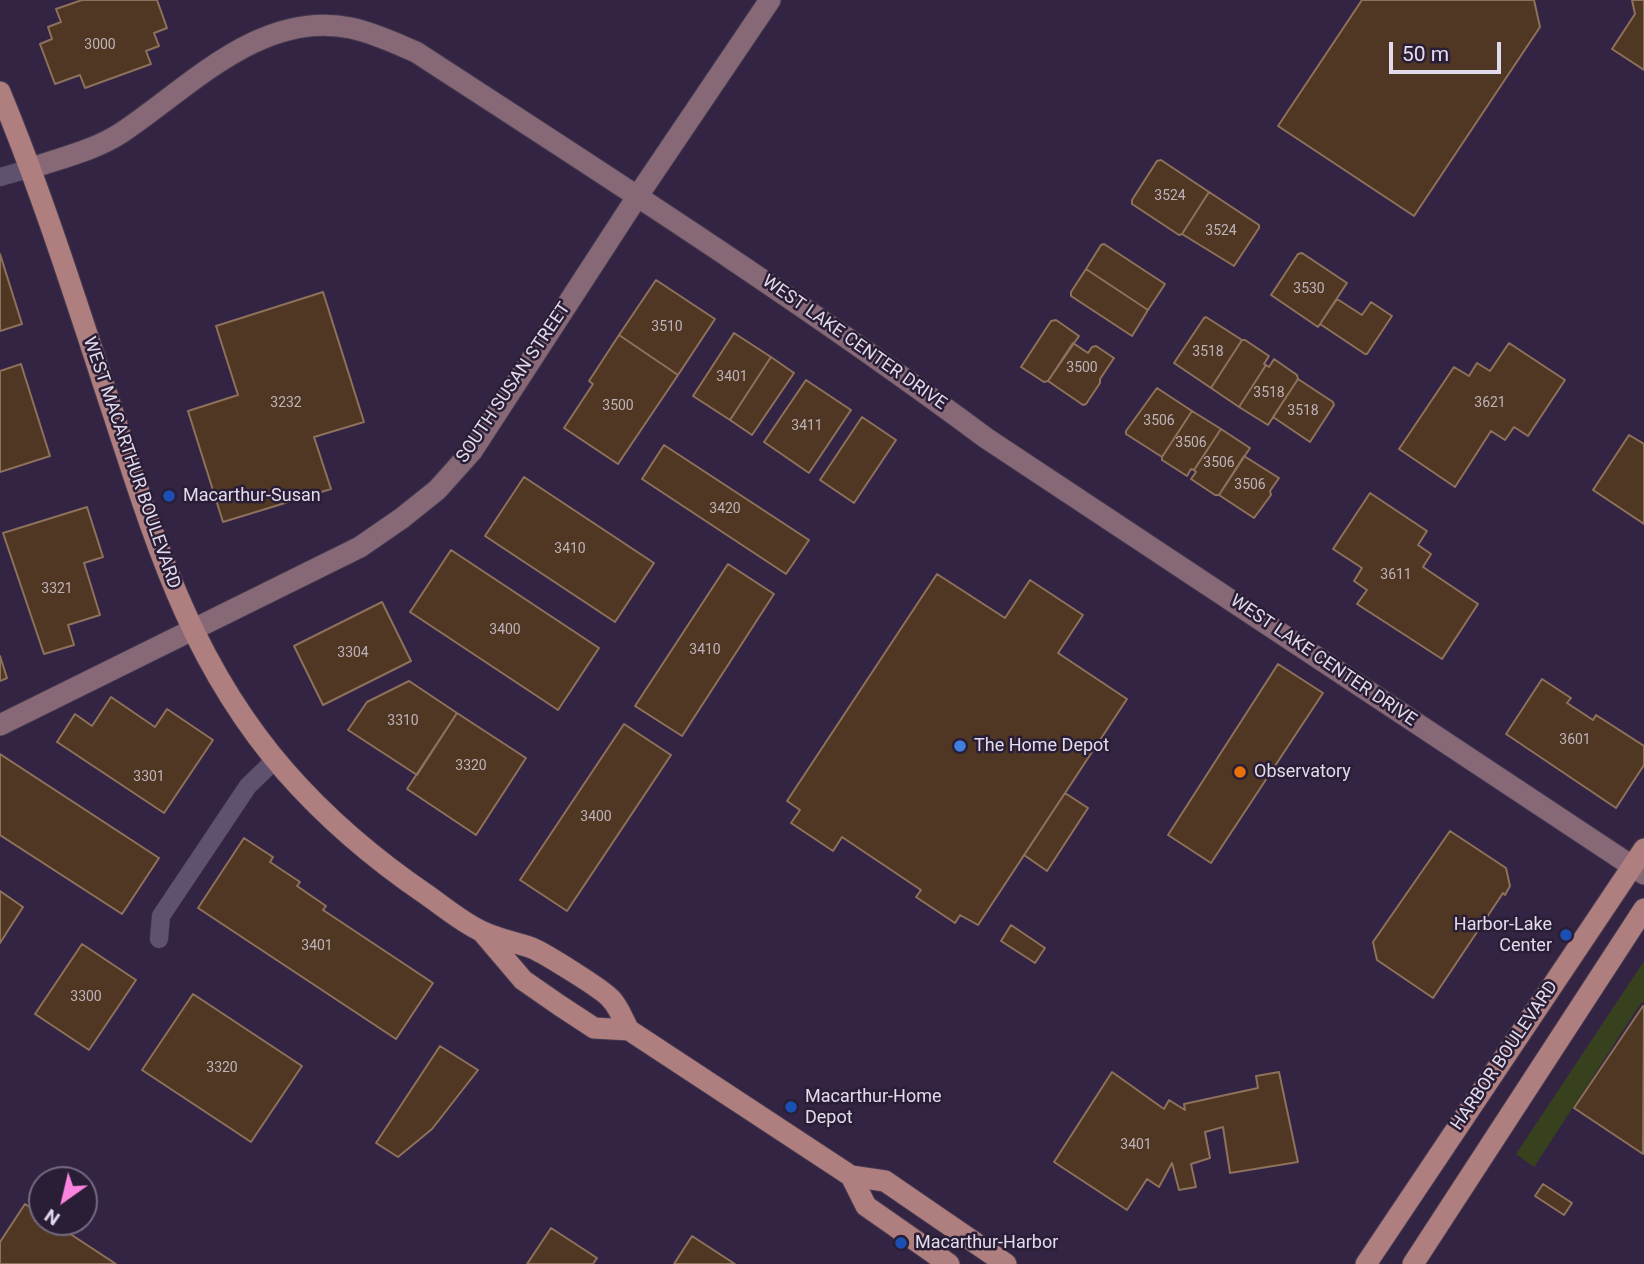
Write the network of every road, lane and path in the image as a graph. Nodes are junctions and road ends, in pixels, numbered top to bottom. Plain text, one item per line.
1 (770, 0) edge
2 (0, 92) edge
3 (32, 168) junction
4 (0, 177) edge
5 (637, 197) junction
6 (191, 628) junction
7 (0, 725) edge
8 (275, 760) junction
9 (1640, 863) edge
10 (1644, 909) edge
11 (482, 932) junction
12 (159, 939) dead end
13 (629, 1030) junction
14 (851, 1176) junction
15 (949, 1264) edge
16 (1006, 1264) edge
17 (1366, 1264) edge
18 (1413, 1264) edge

1 - 5 street, SOUTH SUSAN STREET
2 - 3 main road, WEST MACARTHUR BOULEVARD
3 - 4 street
3 - 5 street, WEST LAKE CENTER DRIVE
3 - 6 main road, WEST MACARTHUR BOULEVARD
5 - 6 street, SOUTH SUSAN STREET
5 - 9 street, WEST LAKE CENTER DRIVE
6 - 7 street, SOUTH SUSAN STREET
6 - 8 main road, WEST MACARTHUR BOULEVARD
8 - 11 main road, WEST MACARTHUR BOULEVARD
8 - 12 street
9 - 17 main road, HARBOR BOULEVARD
10 - 18 main road, HARBOR BOULEVARD
11 - 13 main road, WEST MACARTHUR BOULEVARD
11 - 13 main road, WEST MACARTHUR BOULEVARD
13 - 14 main road, WEST MACARTHUR BOULEVARD
14 - 15 main road, WEST MACARTHUR BOULEVARD
14 - 16 main road, WEST MACARTHUR BOULEVARD

